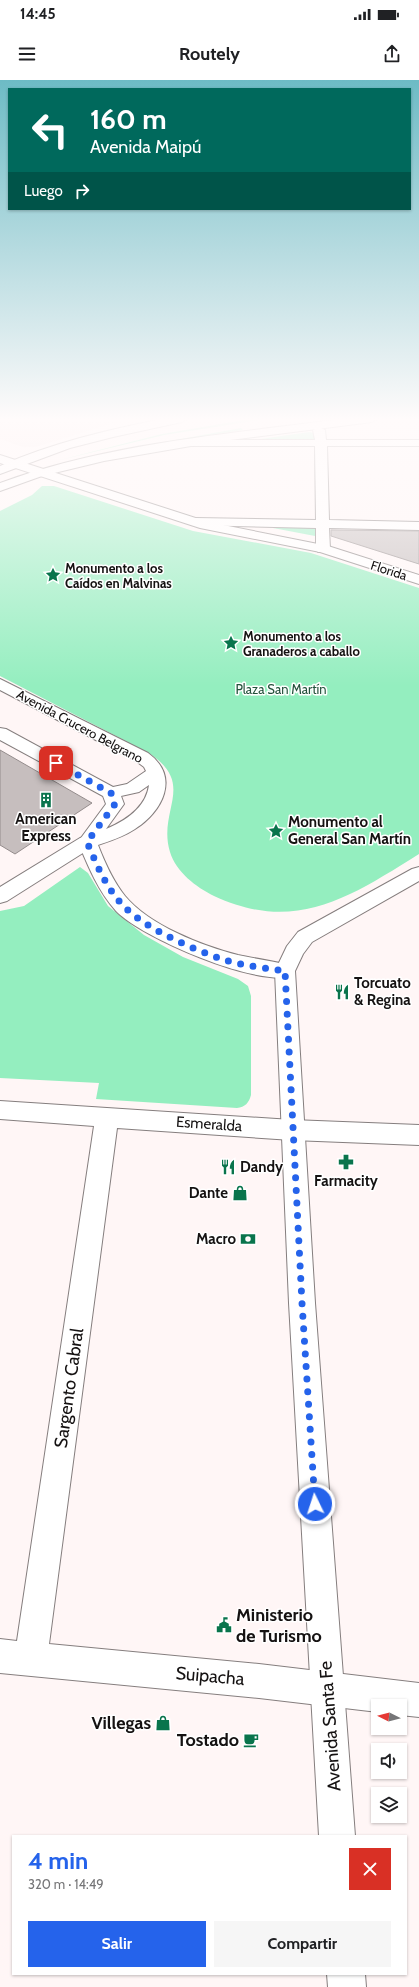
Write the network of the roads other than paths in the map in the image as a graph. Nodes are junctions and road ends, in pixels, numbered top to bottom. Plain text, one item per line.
1 (151, 508) edge
2 (323, 508) edge
3 (196, 522) junction
4 (323, 524) junction
5 (419, 526) edge
6 (323, 549) junction
7 (419, 580) edge
8 (0, 684) edge
9 (0, 733) edge
10 (155, 773) junction
11 (111, 793) junction
12 (87, 842) junction
13 (419, 873) edge
14 (0, 896) edge
15 (285, 971) junction
16 (0, 1110) edge
17 (107, 1117) junction
18 (292, 1130) junction
19 (419, 1135) edge
20 (16, 1658) edge
21 (328, 1690) junction
22 (419, 1700) edge
23 (337, 1835) edge
24 (346, 1975) edge
25 (347, 1987) edge

1 - 3 street
2 - 4 street
3 - 4 street
3 - 6 street, Florida
4 - 5 street
4 - 6 street
6 - 7 street, Florida
8 - 10 street, Avenida Crucero Belgrano
9 - 11 street
10 - 11 street
10 - 12 street
11 - 12 street
12 - 14 street
12 - 15 street
13 - 15 street, Avenida Santa Fe
15 - 18 street, Avenida Santa Fe
16 - 17 street, Esmeralda
17 - 18 street, Esmeralda
17 - 20 street, Sargento Cabral
18 - 19 street, Esmeralda
18 - 21 street, Avenida Santa Fe
20 - 21 street, Suipacha
21 - 22 street, Suipacha
21 - 23 street, Avenida Santa Fe
24 - 25 street

